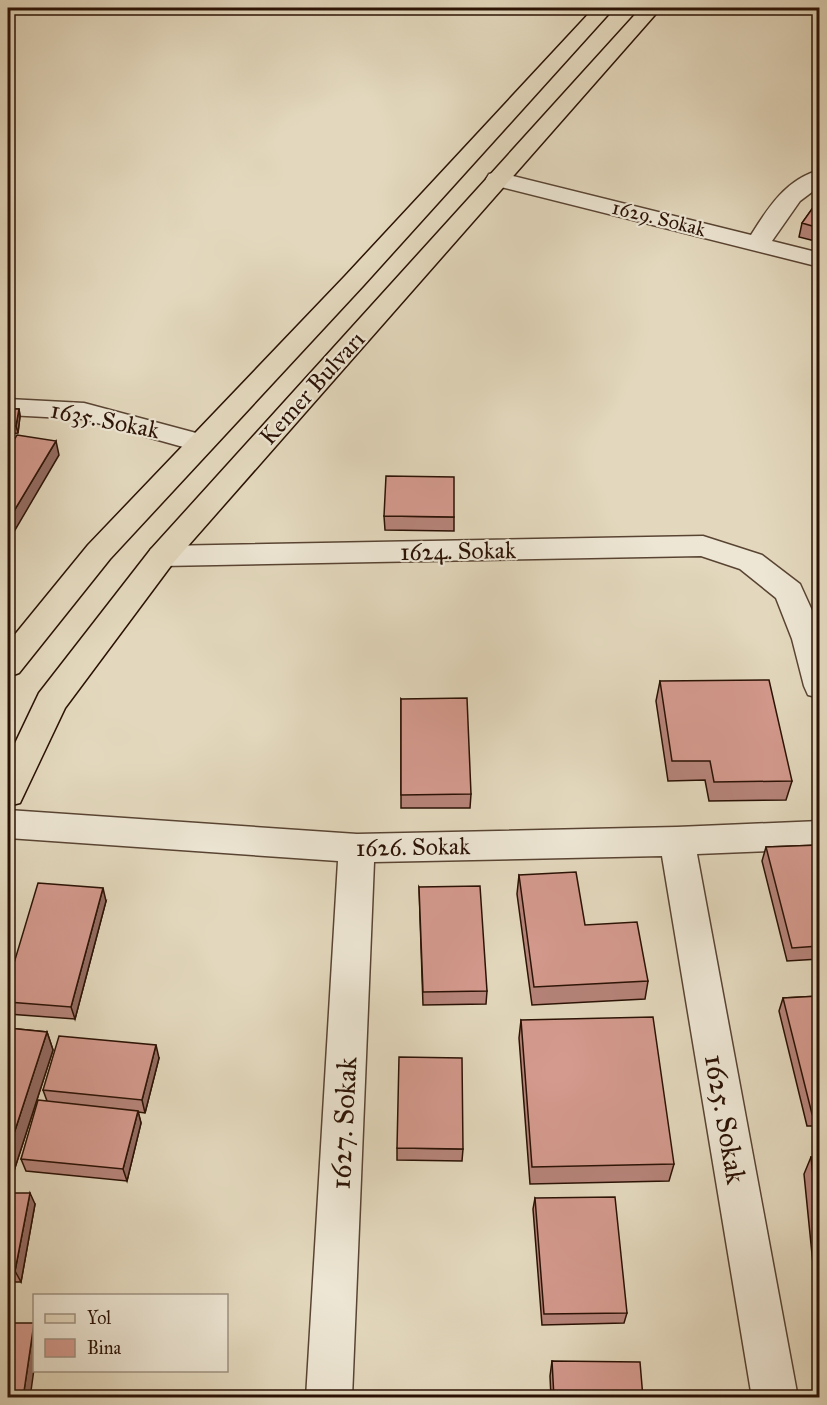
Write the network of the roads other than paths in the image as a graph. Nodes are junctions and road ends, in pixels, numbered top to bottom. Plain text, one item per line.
1 (604, 8) edge
2 (651, 8) edge
3 (819, 177) edge
4 (497, 179) junction
5 (758, 243) junction
6 (819, 260) edge
7 (8, 407) edge
8 (201, 443) junction
9 (162, 556) junction
10 (8, 665) edge
11 (819, 686) edge
12 (8, 793) edge
13 (8, 824) edge
14 (819, 835) edge
15 (677, 841) junction
16 (357, 848) junction
17 (329, 1398) edge
18 (775, 1398) edge

1 - 8 main road, Kemer Bulvarı
2 - 4 main road, Kemer Bulvarı
3 - 5 street
4 - 5 street, 1629. Sokak
4 - 9 main road, Kemer Bulvarı
5 - 6 street, 1629. Sokak
7 - 8 street, 1635. Sokak
8 - 10 main road, Kemer Bulvarı
9 - 11 street, 1624. Sokak
9 - 12 main road, Kemer Bulvarı
13 - 16 street, 1626. Sokak
14 - 15 street, 1626. Sokak
15 - 16 street, 1626. Sokak
15 - 18 street, 1625. Sokak
16 - 17 street, 1627. Sokak

